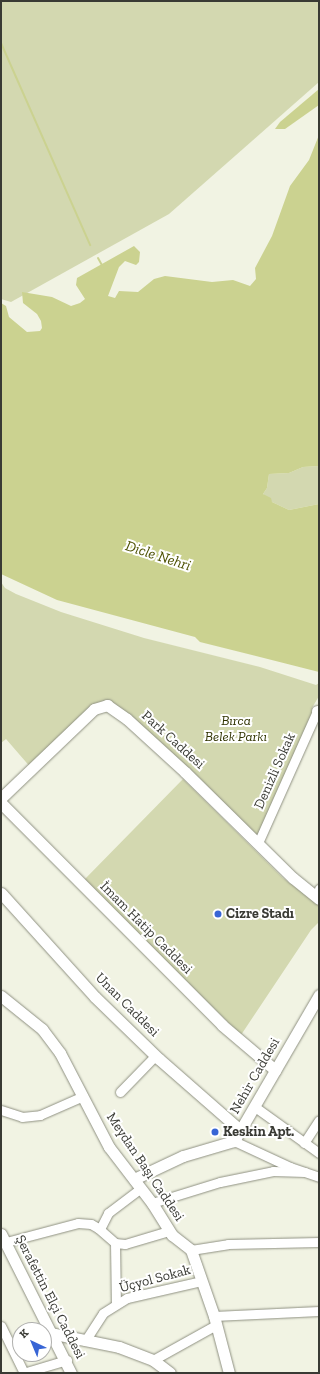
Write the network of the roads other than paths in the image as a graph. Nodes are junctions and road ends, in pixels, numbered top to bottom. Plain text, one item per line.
1 (318, 711) edge
2 (1, 798) edge
3 (1, 802) edge
4 (258, 843) junction
5 (1, 892) edge
6 (318, 895) edge
7 (319, 995) edge
8 (1, 996) edge
9 (155, 1056) junction
10 (275, 1070) junction
11 (120, 1092) dead end
12 (83, 1096) junction
13 (255, 1107) junction
14 (1, 1110) edge
15 (319, 1120) edge
16 (240, 1130) junction
17 (234, 1141) junction
18 (304, 1143) junction
19 (319, 1153) edge
20 (305, 1172) junction
21 (319, 1177) edge
22 (138, 1184) junction
23 (152, 1203) junction
24 (100, 1229) junction
25 (170, 1231) junction
26 (3, 1237) edge
27 (319, 1242) edge
28 (115, 1243) junction
29 (191, 1250) junction
30 (202, 1282) junction
31 (116, 1304) junction
32 (319, 1311) edge
33 (215, 1320) junction
34 (45, 1322) edge
35 (1, 1326) edge
36 (52, 1333) edge
37 (52, 1336) edge
38 (86, 1341) junction
39 (67, 1360) junction
40 (153, 1360) junction
41 (24, 1373) edge
42 (71, 1373) edge
43 (170, 1373) edge
44 (229, 1373) edge

1 - 4 street, Denizli Sokak
2 - 4 street, Park Caddesi
3 - 10 street, İmam Hatip Caddesi
4 - 6 street, Park Caddesi
5 - 9 street, Unan Caddesi
7 - 10 street, Nehir Caddesi
8 - 12 street, Meydan Başı Caddesi
9 - 11 street
9 - 16 street, Unan Caddesi
10 - 13 street, Nehir Caddesi
12 - 14 street
12 - 22 street, Meydan Başı Caddesi
13 - 16 street, Nehir Caddesi
13 - 18 street
15 - 18 street
16 - 17 street, Nehir Caddesi
17 - 20 street
17 - 22 street
18 - 19 street
20 - 21 street
20 - 23 street
22 - 23 street, Meydan Başı Caddesi
22 - 24 street
23 - 25 street, Meydan Başı Caddesi
24 - 26 street
24 - 28 street
25 - 28 street
25 - 29 street, Meydan Başı Caddesi
26 - 34 street, Şerafettin Elçi Caddesi
27 - 29 street
28 - 31 street
29 - 30 street, Meydan Başı Caddesi
30 - 31 street, Üçyol Sokak
30 - 33 street, Meydan Başı Caddesi
31 - 38 street, Üçyol Sokak
32 - 33 street
33 - 40 street
33 - 44 street, Meydan Başı Caddesi
35 - 41 street
36 - 38 street
37 - 39 street, Şerafettin Elçi Caddesi
38 - 40 street
39 - 41 street
39 - 42 street, Şerafettin Elçi Caddesi
40 - 43 street

